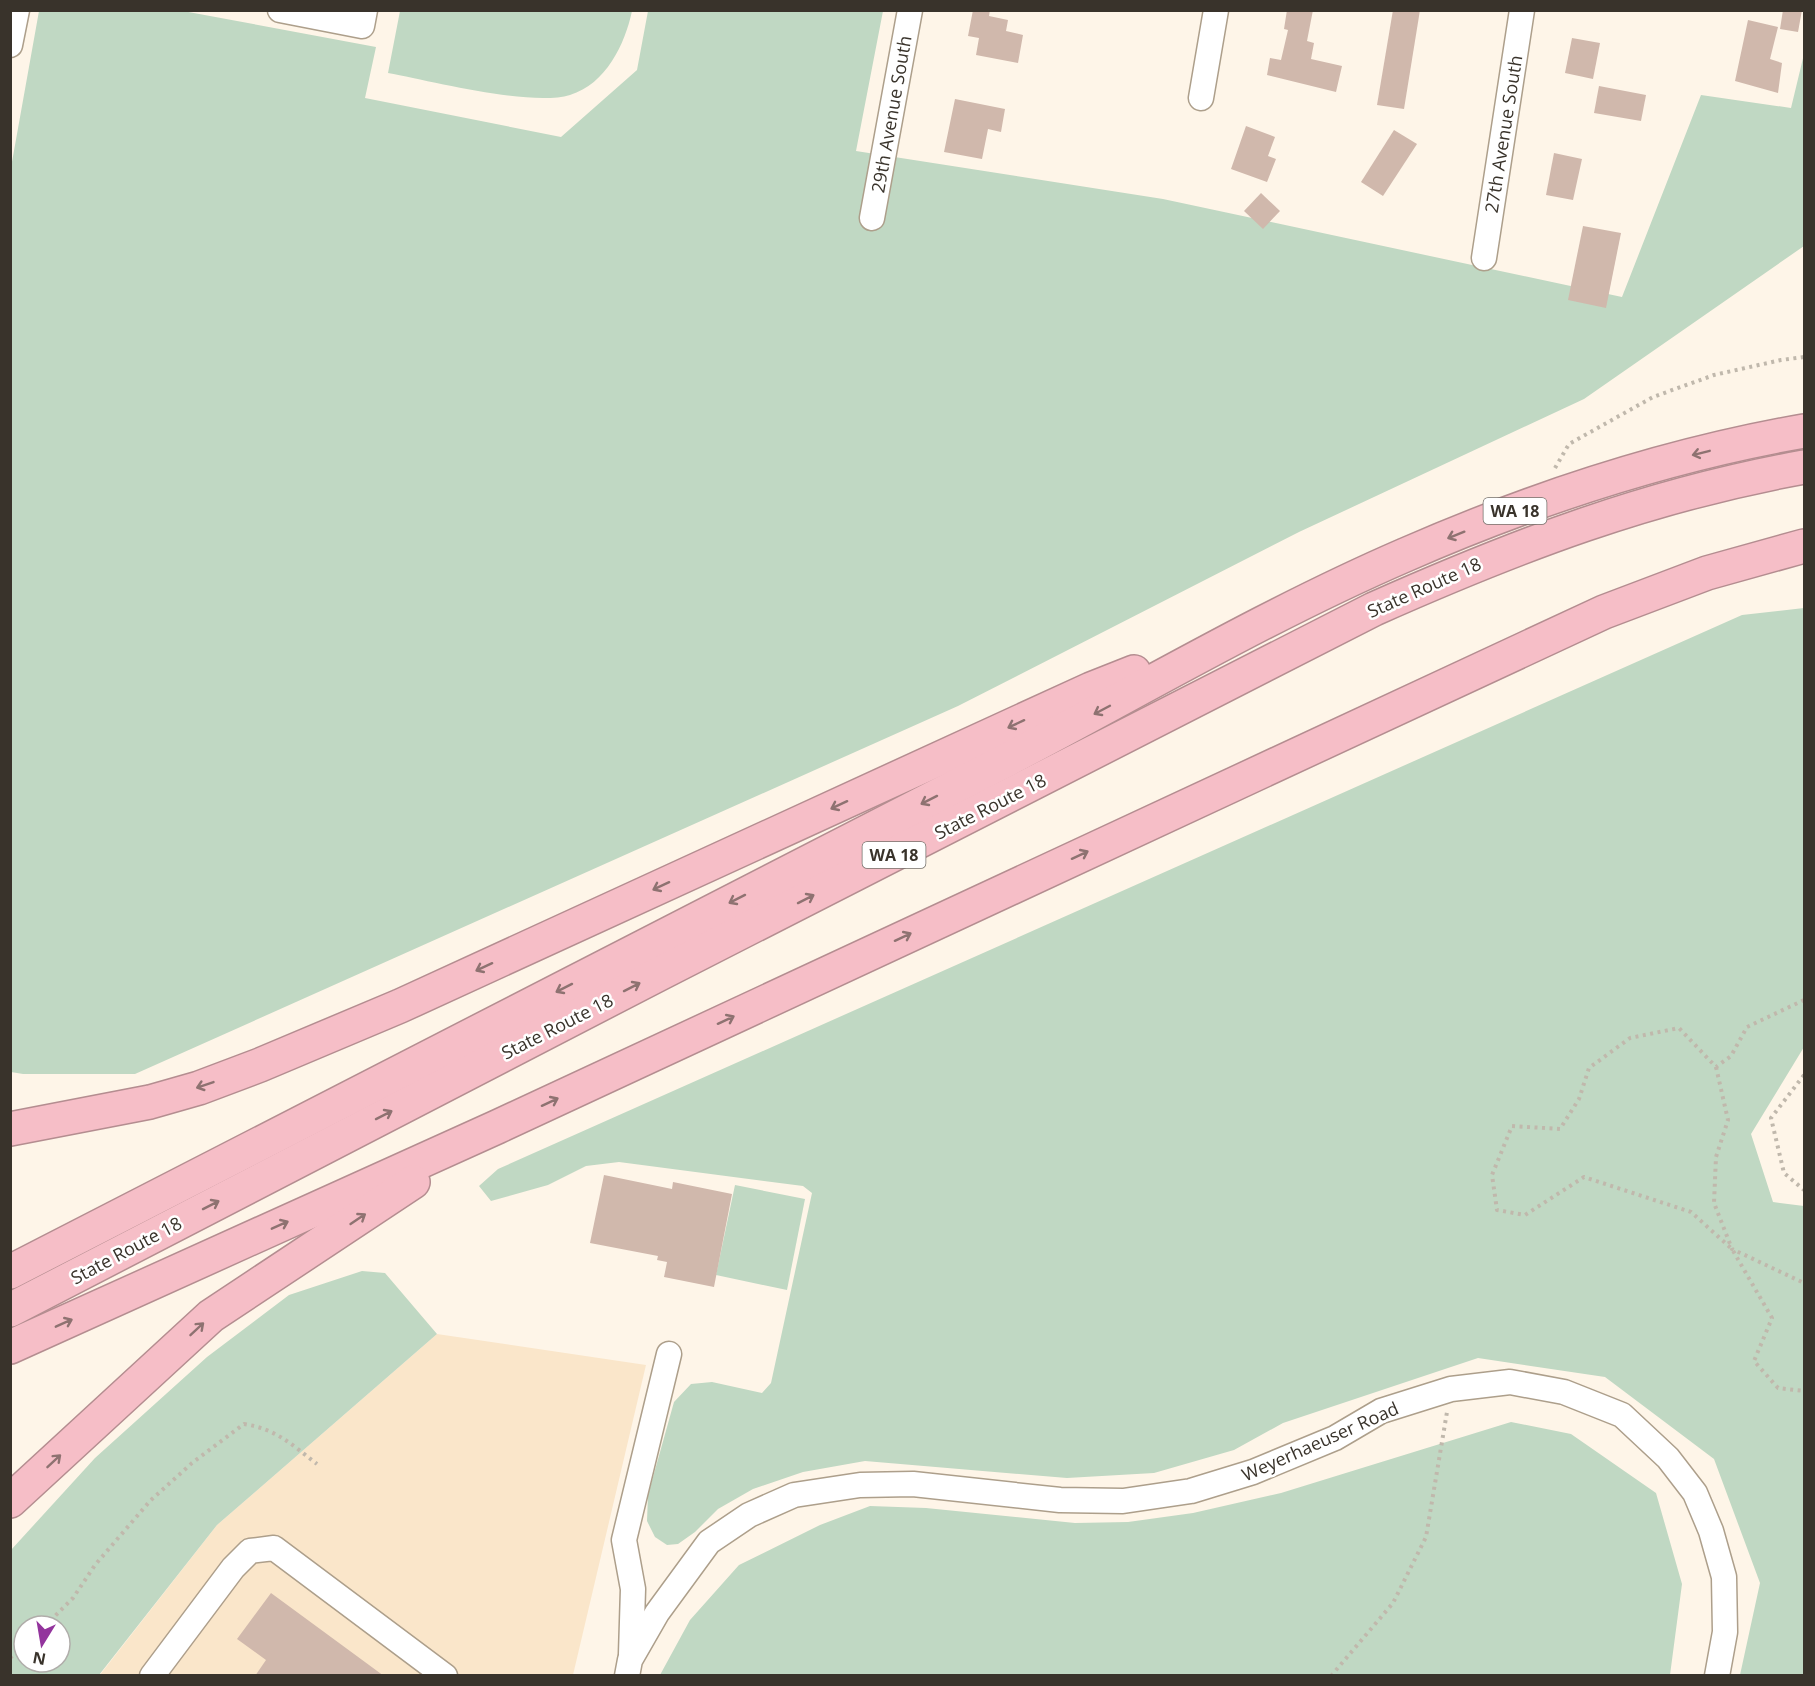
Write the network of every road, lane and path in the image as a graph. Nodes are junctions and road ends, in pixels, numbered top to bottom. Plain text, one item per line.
1 (17, 10) edge
2 (280, 10) edge
3 (365, 10) edge
4 (910, 10) edge
5 (1216, 10) edge
6 (1522, 10) edge
7 (307, 13) edge
8 (10, 45) edge
9 (1201, 98) dead end
10 (872, 218) dead end
11 (1484, 258) dead end
12 (1804, 357) edge
13 (1804, 425) edge
14 (1804, 431) edge
15 (1758, 439) junction
16 (1804, 467) edge
17 (1534, 504) junction
18 (1804, 546) edge
19 (1283, 613) junction
20 (1804, 1000) edge
21 (1716, 1067) junction
22 (1804, 1075) edge
23 (497, 1127) junction
24 (10, 1129) edge
25 (1804, 1190) edge
26 (1732, 1249) junction
27 (10, 1272) edge
28 (1804, 1283) edge
29 (10, 1310) edge
30 (10, 1347) edge
31 (669, 1354) dead end
32 (1451, 1389) junction
33 (1804, 1391) edge
34 (317, 1464) dead end
35 (10, 1501) edge
36 (57, 1614) edge
37 (629, 1668) edge
38 (152, 1676) edge
39 (445, 1676) edge
40 (1331, 1676) edge
41 (1717, 1676) edge

1 - 8 street
2 - 7 street
3 - 7 street
4 - 10 street, 29th Avenue South
5 - 9 street
6 - 11 street, 27th Avenue South
12 - 17 path
13 - 15 highway
14 - 15 highway, State Route 18 / WA 18
15 -> 17 highway, State Route 18 / WA 18
29 -> 16 highway, State Route 18 / WA 18
17 -> 19 highway, State Route 18 / WA 18
23 -> 18 highway
19 -> 24 highway
19 -> 27 highway, State Route 18 / WA 18
20 - 21 path
21 - 26 path
21 - 26 path
22 - 25 path
30 -> 23 highway
35 -> 23 highway
26 - 28 path
26 - 33 path
31 - 37 street
32 - 37 street, Weyerhaeuser Road
32 - 40 path
32 - 41 street, Weyerhaeuser Road
34 - 36 path
38 - 39 street

